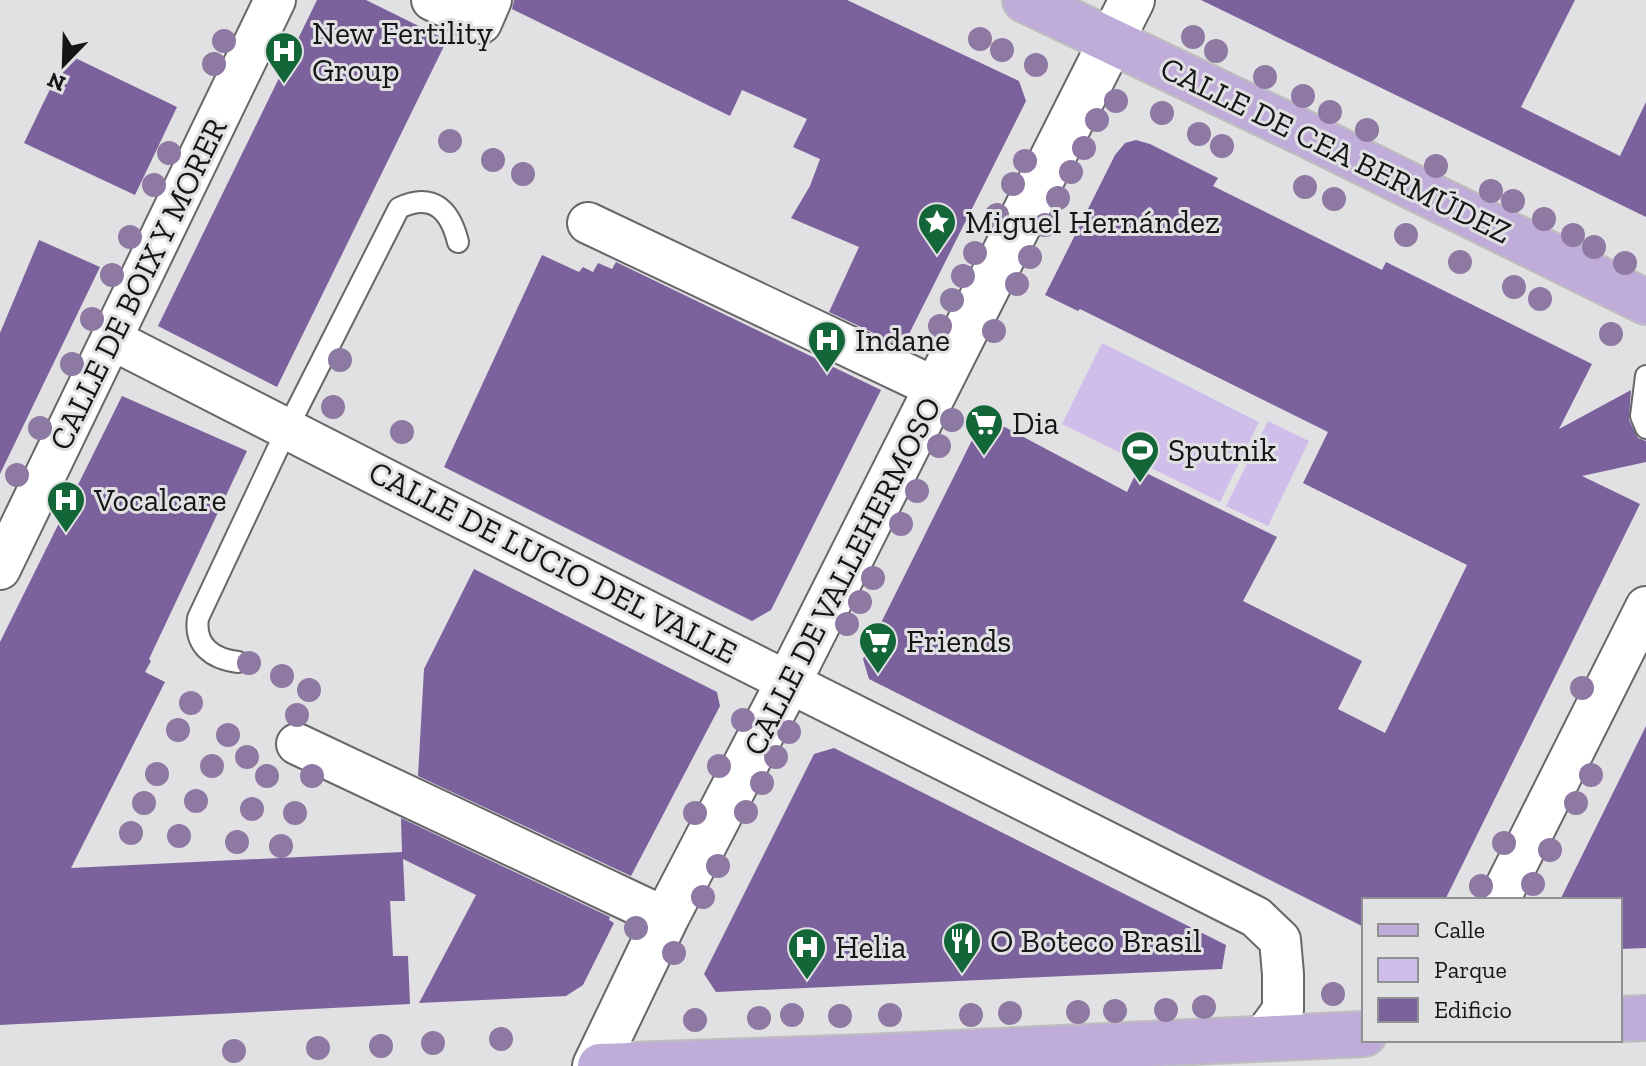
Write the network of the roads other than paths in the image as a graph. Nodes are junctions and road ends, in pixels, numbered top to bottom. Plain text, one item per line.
1 (275, 0) edge
2 (432, 0) edge
3 (491, 0) edge
4 (1025, 0) edge
5 (1132, 0) edge
6 (1111, 41) junction
7 (588, 223) dead end
8 (458, 242) dead end
9 (1646, 302) edge
10 (111, 339) junction
11 (1646, 376) edge
12 (936, 388) junction
13 (1646, 428) edge
14 (287, 429) junction
15 (0, 569) edge
16 (1646, 607) edge
17 (238, 662) dead end
18 (789, 681) junction
19 (297, 744) dead end
20 (1500, 898) edge
21 (666, 918) junction
22 (1646, 1018) edge
23 (1622, 1019) edge
24 (1362, 1034) edge
25 (1262, 1039) junction
26 (598, 1066) edge

1 - 10 street, CALLE DE BOIX Y MORER
2 - 3 street
4 - 6 main road, CALLE DE CEA BERMÚDEZ
5 - 6 street, CALLE DE VALLEHERMOSO
6 - 9 main road, CALLE DE CEA BERMÚDEZ
6 - 12 street, CALLE DE VALLEHERMOSO
7 - 12 street
8 - 14 lane
10 - 14 street, CALLE DE LUCIO DEL VALLE
10 - 15 street, CALLE DE BOIX Y MORER
11 - 13 lane
12 - 18 street, CALLE DE VALLEHERMOSO
14 - 17 lane
14 - 18 street, CALLE DE LUCIO DEL VALLE
16 - 20 street
18 - 21 street, CALLE DE VALLEHERMOSO
18 - 25 street, CALLE DE LUCIO DEL VALLE
19 - 21 street
21 - 26 street, CALLE DE VALLEHERMOSO
22 - 23 main road
24 - 25 main road
25 - 26 main road

